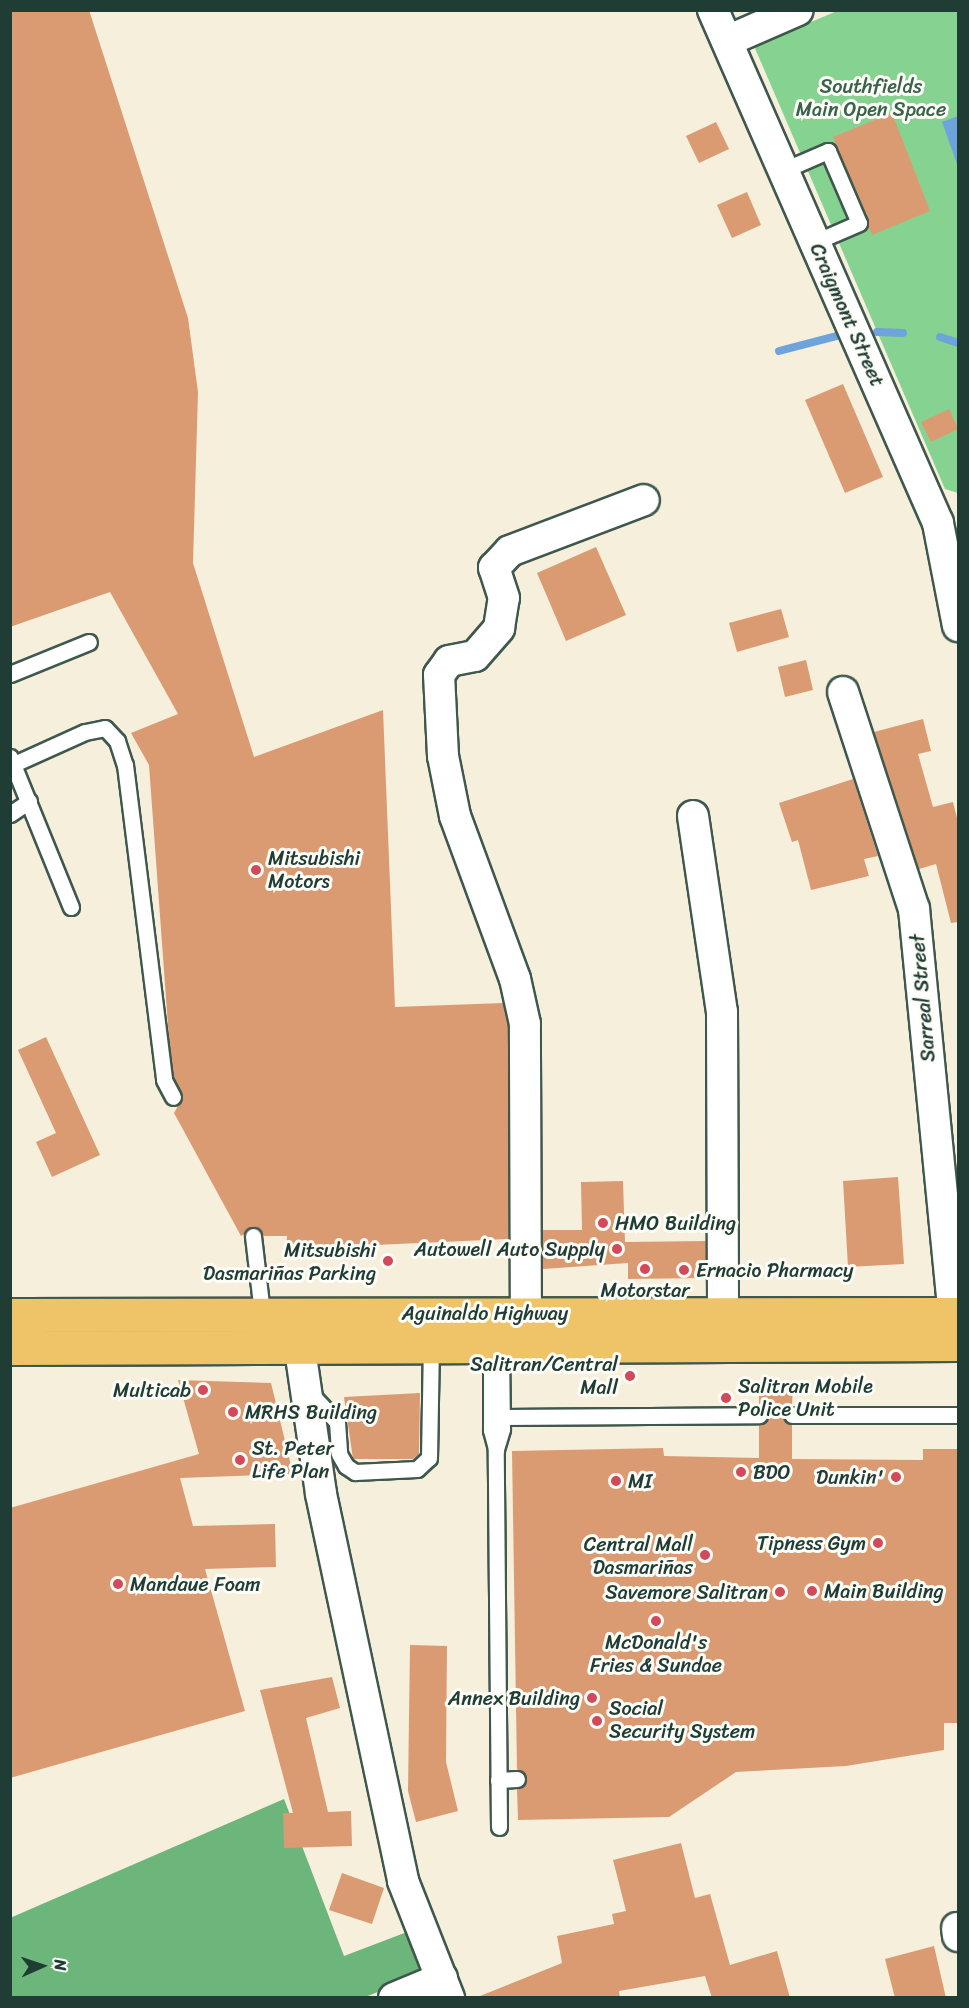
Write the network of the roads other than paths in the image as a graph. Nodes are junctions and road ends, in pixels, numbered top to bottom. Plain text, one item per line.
1 (713, 10) edge
2 (798, 10) edge
3 (727, 41) junction
4 (784, 170) junction
5 (815, 242) junction
6 (644, 500) dead end
7 (948, 518) edge
8 (958, 626) edge
9 (89, 642) dead end
10 (10, 674) edge
11 (843, 692) dead end
12 (12, 760) edge
13 (29, 801) junction
14 (10, 814) edge
15 (693, 816) dead end
16 (71, 907) dead end
17 (173, 1097) dead end
18 (253, 1236) dead end
19 (295, 1312) junction
20 (723, 1312) junction
21 (262, 1313) junction
22 (510, 1313) junction
23 (10, 1315) edge
24 (957, 1324) edge
25 (854, 1346) junction
26 (298, 1347) junction
27 (431, 1347) junction
28 (506, 1347) junction
29 (10, 1348) edge
30 (958, 1359) edge
31 (303, 1386) junction
32 (759, 1415) dead end
33 (792, 1415) dead end
34 (958, 1415) edge
35 (501, 1417) junction
36 (496, 1449) junction
37 (517, 1779) dead end
38 (498, 1780) junction
39 (499, 1827) dead end
40 (445, 1988) edge
41 (394, 1998) edge

1 - 3 street, Craigmont Street
2 - 3 street
3 - 4 street, Craigmont Street
4 - 5 street, Craigmont Street
4 - 5 lane
5 - 7 street, Craigmont Street
6 - 22 street
7 - 8 street, Craigmont Street
9 - 10 lane
11 - 24 street, Sarreal Street
12 - 13 lane
12 - 17 lane
13 - 14 lane
13 - 16 lane
15 - 20 street
18 - 21 lane
19 - 21 highway, Aguinaldo Highway
19 - 22 highway, Aguinaldo Highway
19 - 26 street
20 - 22 highway, Aguinaldo Highway
20 - 24 highway, Aguinaldo Highway
21 - 23 highway, Aguinaldo Highway
22 - 28 street
24 - 25 highway, Aguinaldo Highway
25 - 28 highway, Aguinaldo Highway
25 - 30 highway
26 - 27 highway, Aguinaldo Highway
26 - 29 highway, Aguinaldo Highway
26 - 31 street
27 - 28 highway, Aguinaldo Highway
27 - 31 lane
28 - 35 lane
28 - 36 lane
31 - 40 street
32 - 35 lane
33 - 34 lane
35 - 36 lane
36 - 38 lane
37 - 38 lane
38 - 39 lane
40 - 41 street

